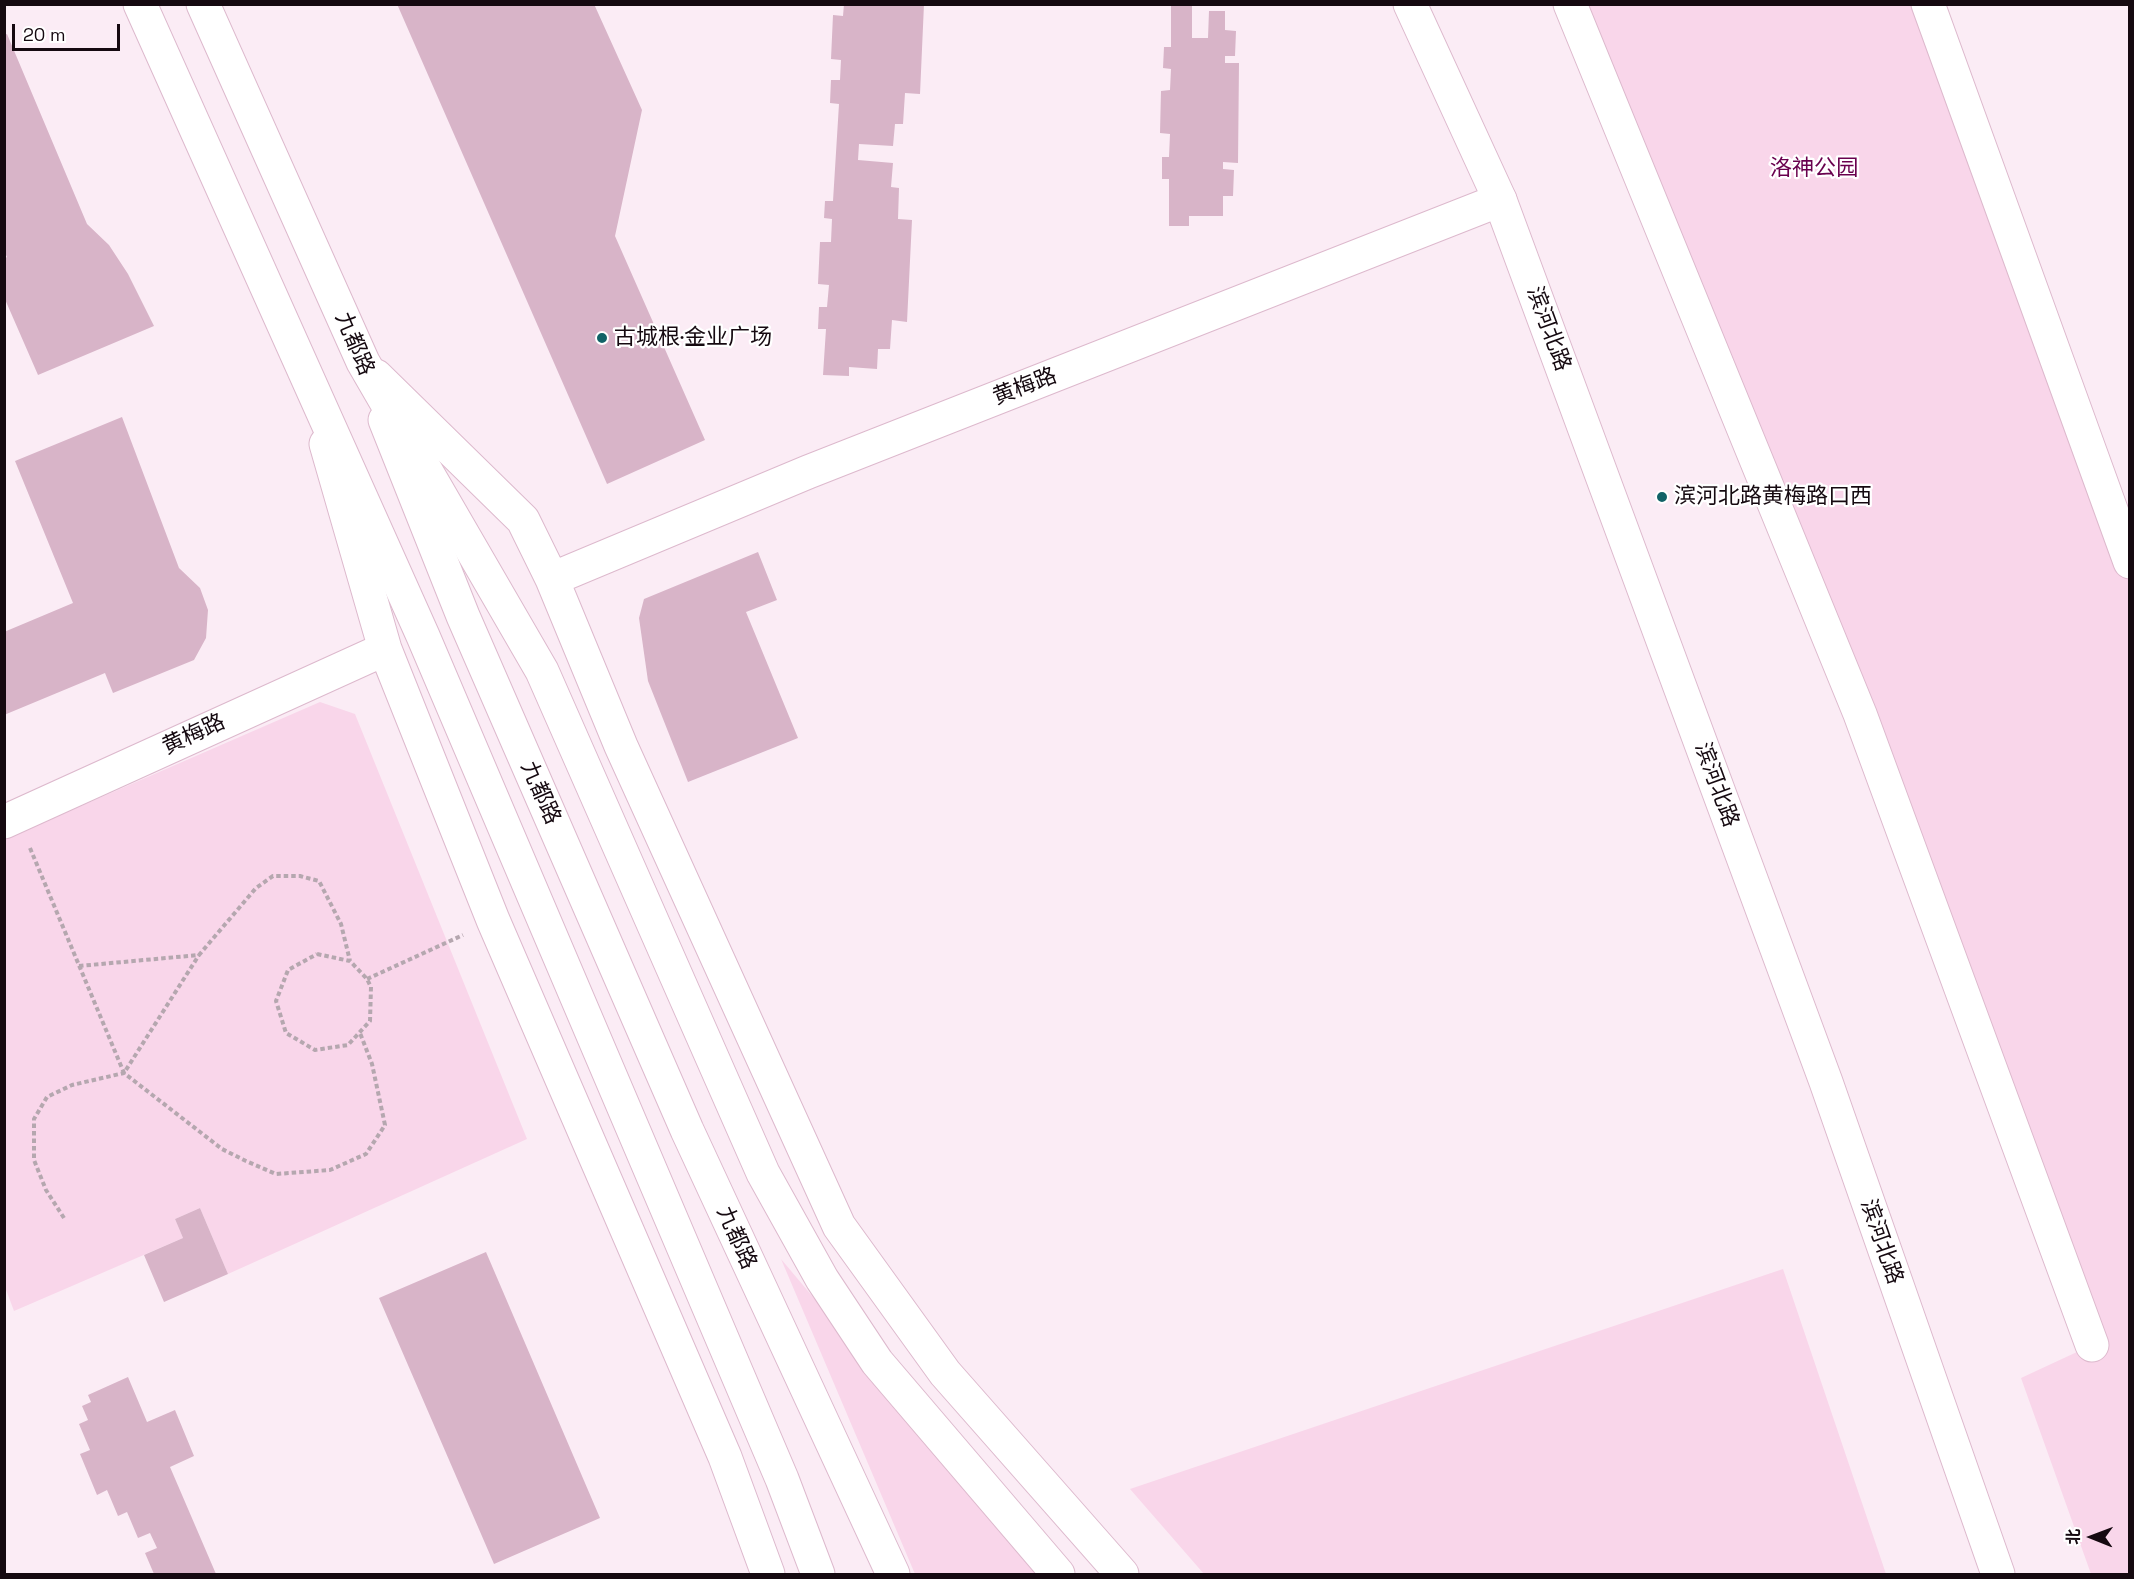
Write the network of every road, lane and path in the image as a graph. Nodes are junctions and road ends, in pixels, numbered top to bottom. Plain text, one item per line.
1 (140, 4) edge
2 (203, 4) edge
3 (1410, 4) edge
4 (1570, 4) edge
5 (1928, 4) edge
6 (1500, 200) junction
7 (363, 362) junction
8 (309, 384) junction
9 (2130, 562) edge
10 (552, 579) junction
11 (385, 649) junction
12 (11, 820) edge
13 (493, 920) junction
14 (199, 956) junction
15 (350, 961) junction
16 (79, 966) junction
17 (367, 979) junction
18 (360, 1033) junction
19 (124, 1073) junction
20 (64, 1218) dead end
21 (2092, 1345) dead end
22 (768, 1575) edge
23 (818, 1575) edge
24 (893, 1575) edge
25 (1058, 1575) edge
26 (1122, 1575) edge
27 (1998, 1575) edge

1 - 8 main road, 九都路
2 - 7 main road, 九都路
3 - 6 main road, 滨河北路
4 - 21 main road
5 - 9 main road
6 - 10 main road, 黄梅路
6 - 27 main road, 滨河北路
7 - 10 main road
7 - 24 main road, 九都路
7 - 25 main road
8 - 11 main road
8 - 23 main road, 九都路
10 - 26 main road
11 - 12 main road, 黄梅路
11 - 13 main road
12 - 16 path
13 - 17 path
13 - 22 main road
14 - 15 path
14 - 16 path
14 - 19 path
15 - 17 path
15 - 18 path
16 - 19 path
17 - 18 path
18 - 19 path
19 - 20 path

